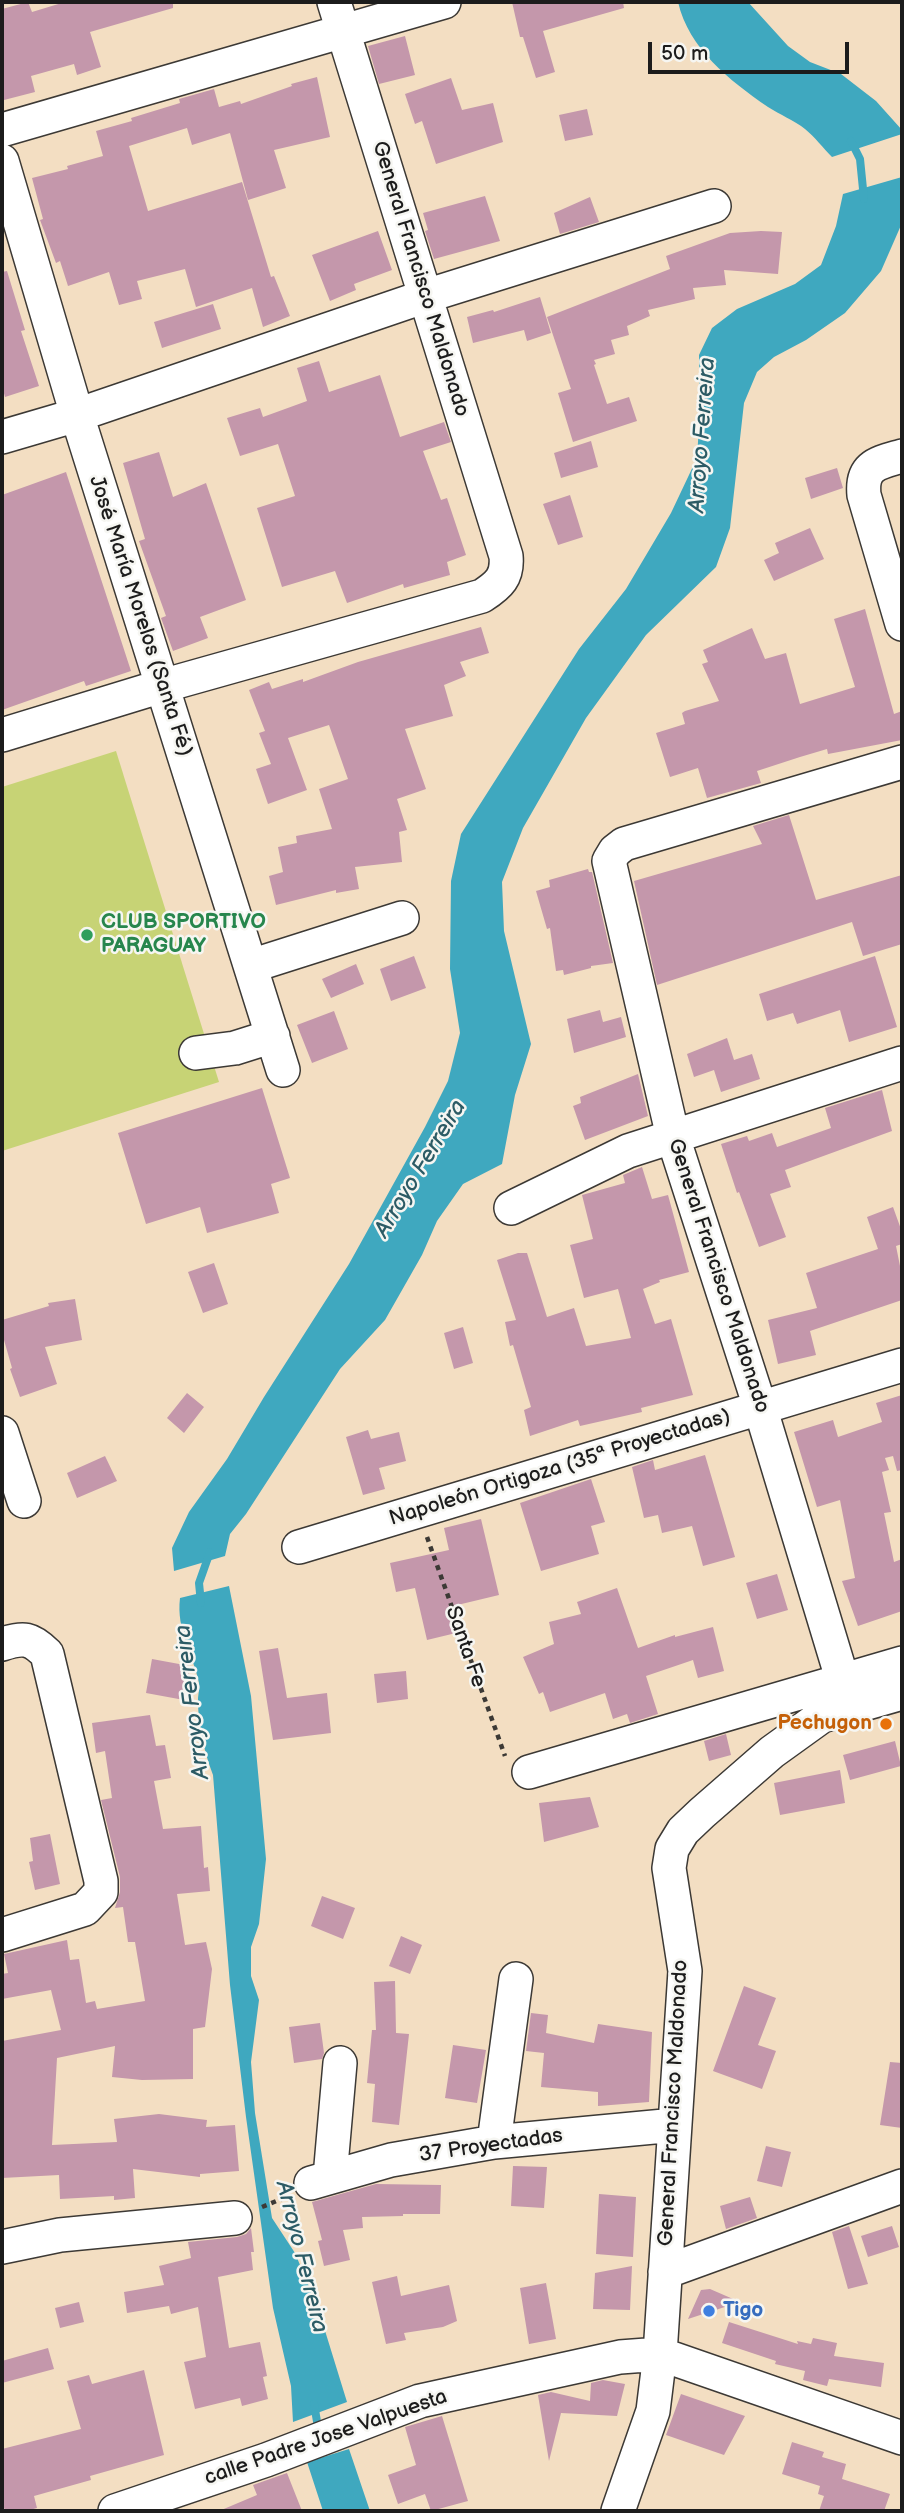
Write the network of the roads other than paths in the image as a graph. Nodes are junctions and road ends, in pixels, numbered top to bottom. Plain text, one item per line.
1 (444, 2) edge
2 (339, 17) edge
3 (2, 130) edge
4 (2, 161) edge
5 (714, 206) dead end
6 (426, 296) junction
7 (77, 415) junction
8 (2, 437) edge
9 (902, 456) edge
10 (902, 624) edge
11 (162, 686) junction
12 (2, 735) edge
13 (902, 762) edge
14 (402, 919) dead end
15 (251, 966) junction
16 (272, 1037) junction
17 (196, 1053) dead end
18 (902, 1063) edge
19 (283, 1070) dead end
20 (673, 1137) junction
21 (511, 1208) dead end
22 (902, 1365) edge
23 (760, 1408) junction
24 (2, 1433) edge
25 (24, 1501) dead end
26 (299, 1548) dead end
27 (2, 1644) edge
28 (902, 1663) edge
29 (902, 1693) edge
30 (838, 1702) junction
31 (529, 1772) road end
32 (2, 1935) edge
33 (516, 1979) dead end
34 (340, 2063) dead end
35 (675, 2125) junction
36 (494, 2142) junction
37 (902, 2186) edge
38 (247, 2213) road end
39 (2, 2247) edge
40 (665, 2272) junction
41 (660, 2354) junction
42 (902, 2438) edge
43 (115, 2511) edge
44 (618, 2511) edge

1 - 2 street
2 - 3 street
2 - 6 street, General Francisco Maldonado
4 - 7 street, José María Morelos (Santa Fé)
5 - 6 street
6 - 7 street
6 - 11 street, General Francisco Maldonado
7 - 8 street
7 - 11 street, José María Morelos (Santa Fé)
9 - 10 street
11 - 12 street
11 - 15 street, José María Morelos (Santa Fé)
13 - 20 street, General Francisco Maldonado
14 - 15 street
15 - 16 street, José María Morelos (Santa Fé)
16 - 17 street
16 - 19 street, José María Morelos (Santa Fé)
18 - 20 street
20 - 21 street
20 - 23 street, General Francisco Maldonado
22 - 23 street, Napoleón Ortigoza (35ª Proyectadas)
23 - 26 street, Napoleón Ortigoza (35ª Proyectadas)
23 - 30 street, General Francisco Maldonado
24 - 25 street
27 - 32 street
28 - 30 street
29 - 30 street
30 - 31 street
30 - 35 street, General Francisco Maldonado
33 - 36 street
34 - 36 street, 37 Proyectadas
35 - 36 street, 37 Proyectadas
35 - 40 street, General Francisco Maldonado
37 - 40 street
38 - 39 street
40 - 41 street, General Francisco Maldonado
41 - 42 street, calle Padre Jose Valpuesta
41 - 43 street, calle Padre Jose Valpuesta
41 - 44 street, General Francisco Maldonado

